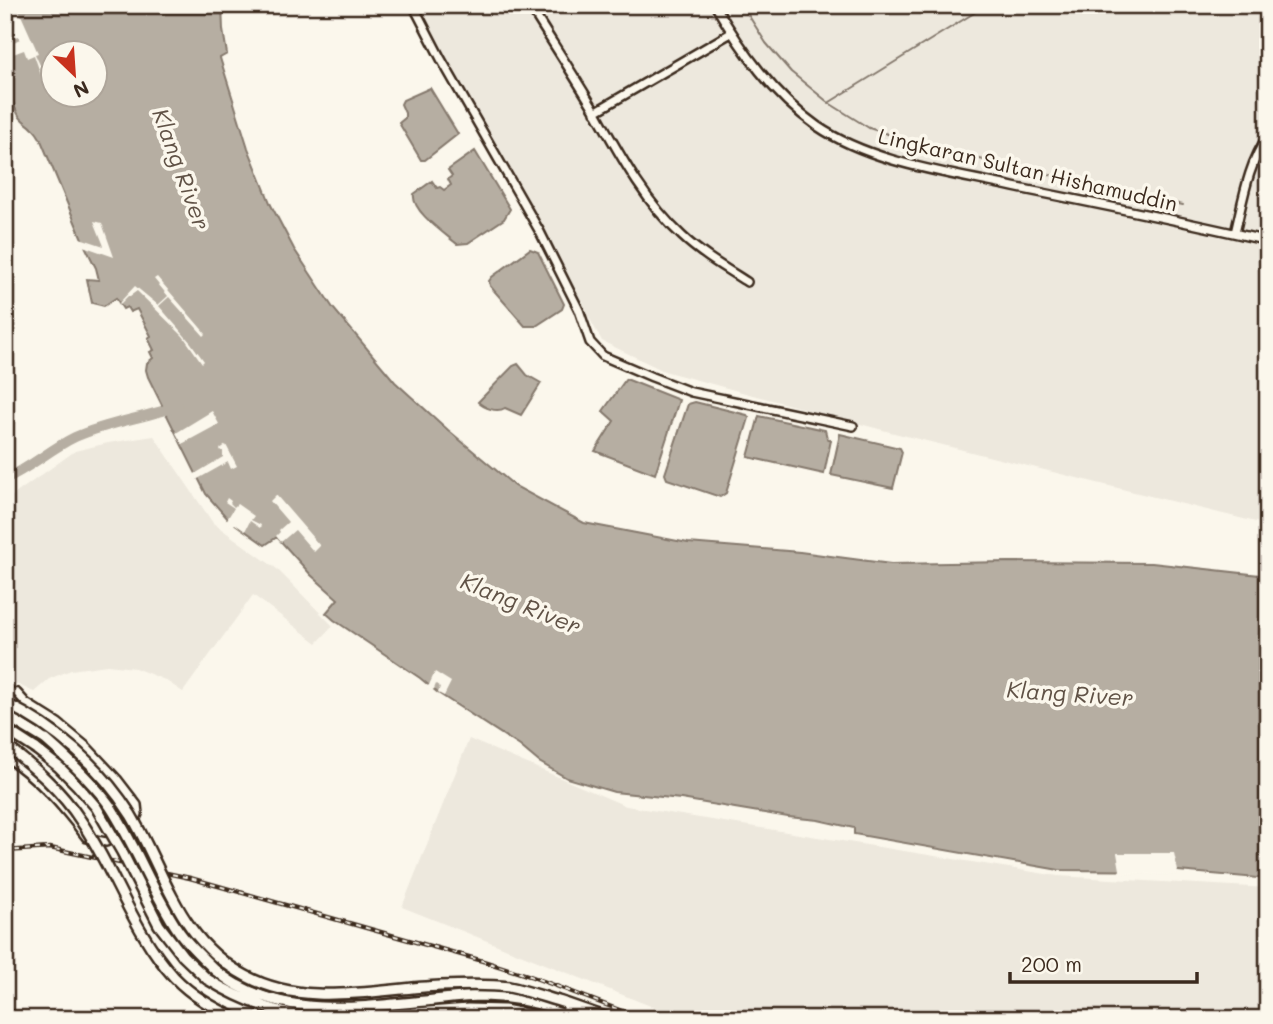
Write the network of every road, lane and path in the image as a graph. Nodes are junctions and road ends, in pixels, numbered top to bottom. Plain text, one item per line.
1 (413, 5) edge
2 (530, 5) edge
3 (715, 5) edge
4 (731, 33) junction
5 (596, 112) junction
6 (1268, 136) edge
7 (1235, 233) junction
8 (1268, 241) edge
9 (747, 282) dead end
10 (853, 426) dead end
11 (5, 691) edge
12 (5, 703) edge
13 (5, 715) edge
14 (5, 730) edge
15 (5, 745) edge
16 (5, 756) edge
17 (5, 1010) edge
18 (401, 1013) junction
19 (16, 1019) edge
20 (237, 1019) edge
21 (321, 1019) edge
22 (340, 1019) edge
23 (382, 1019) edge
24 (551, 1019) edge
25 (588, 1019) edge
26 (611, 1019) edge

1 - 10 street
2 - 5 street
3 - 4 street, Lingkaran Sultan Hishamuddin
4 - 5 street
4 - 7 street, Lingkaran Sultan Hishamuddin
5 - 9 street
6 - 7 street
7 - 8 street, Lingkaran Sultan Hishamuddin
11 - 16 street
12 - 26 main road, bridge
13 - 25 main road, bridge
14 - 21 main road, bridge
15 - 20 main road, bridge
17 - 19 street
18 - 22 main road
18 - 23 street
18 - 24 main road

